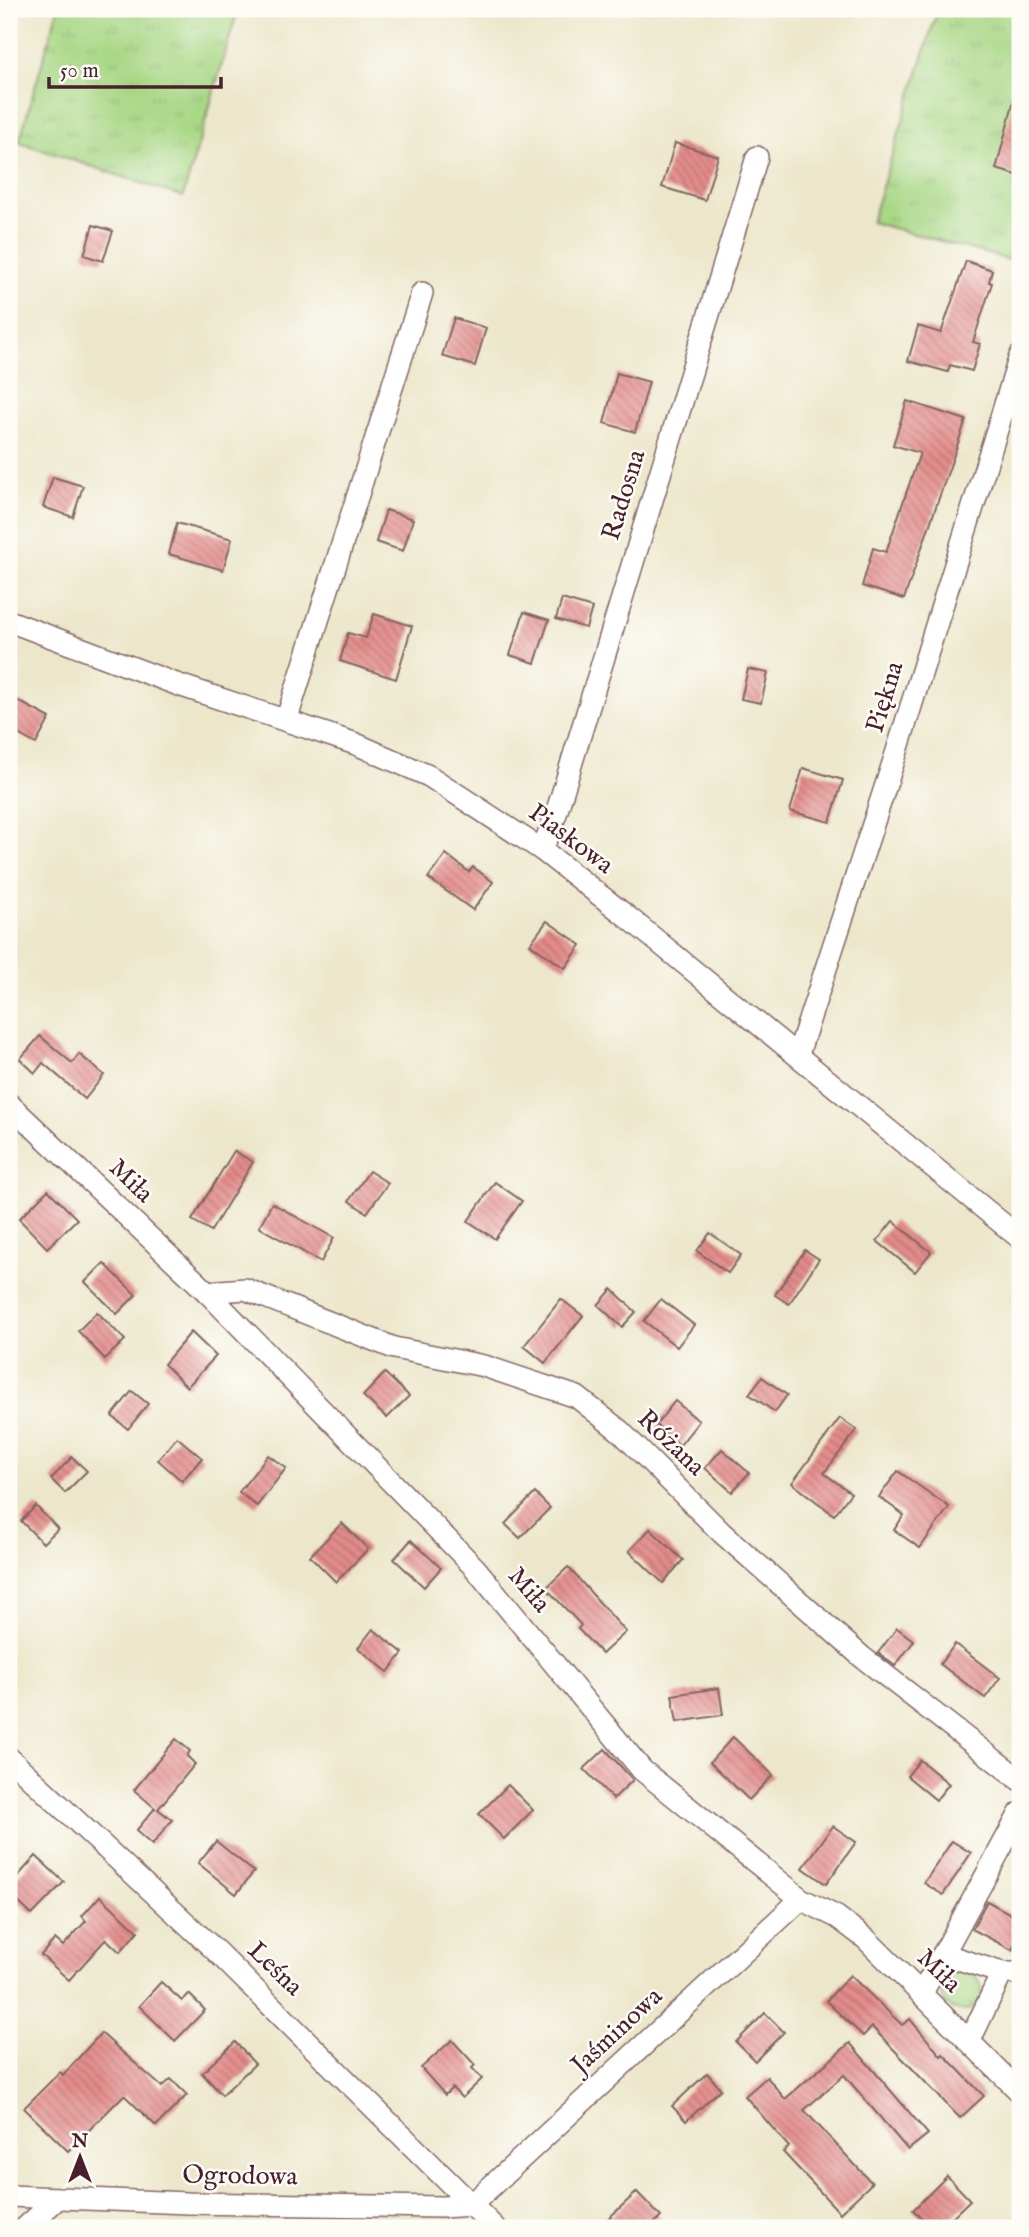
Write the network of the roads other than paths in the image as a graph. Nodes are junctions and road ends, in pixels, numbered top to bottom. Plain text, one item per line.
1 (757, 157) dead end
2 (422, 293) dead end
3 (1020, 356) edge
4 (9, 621) edge
5 (287, 718) junction
6 (542, 850) junction
7 (798, 1054) junction
8 (9, 1104) edge
9 (1020, 1238) edge
10 (207, 1292) junction
11 (9, 1758) edge
12 (1020, 1780) edge
13 (1020, 1814) edge
14 (801, 1899) junction
15 (943, 1954) junction
16 (1011, 1973) edge
17 (922, 1993) junction
18 (970, 2040) junction
19 (1020, 2092) edge
20 (9, 2196) edge
21 (57, 2199) junction
22 (471, 2205) junction
23 (25, 2228) edge
24 (495, 2228) edge

1 - 6 street, Radosna
2 - 5 street
3 - 7 street, Piękna
4 - 5 street, Piaskowa
5 - 6 street, Piaskowa
6 - 7 street, Piaskowa
7 - 9 street, Piaskowa
8 - 10 street, Miła
10 - 12 street, Różana
10 - 14 street, Miła
11 - 22 street, Leśna
13 - 15 street
14 - 17 street, Miła
14 - 22 street, Jaśminowa
15 - 16 street, Miła
15 - 17 street
16 - 18 street
17 - 18 street, Miła
18 - 19 street, Miła
20 - 21 street, Ogrodowa
21 - 22 street, Ogrodowa
21 - 23 street
22 - 24 street, Leśna

